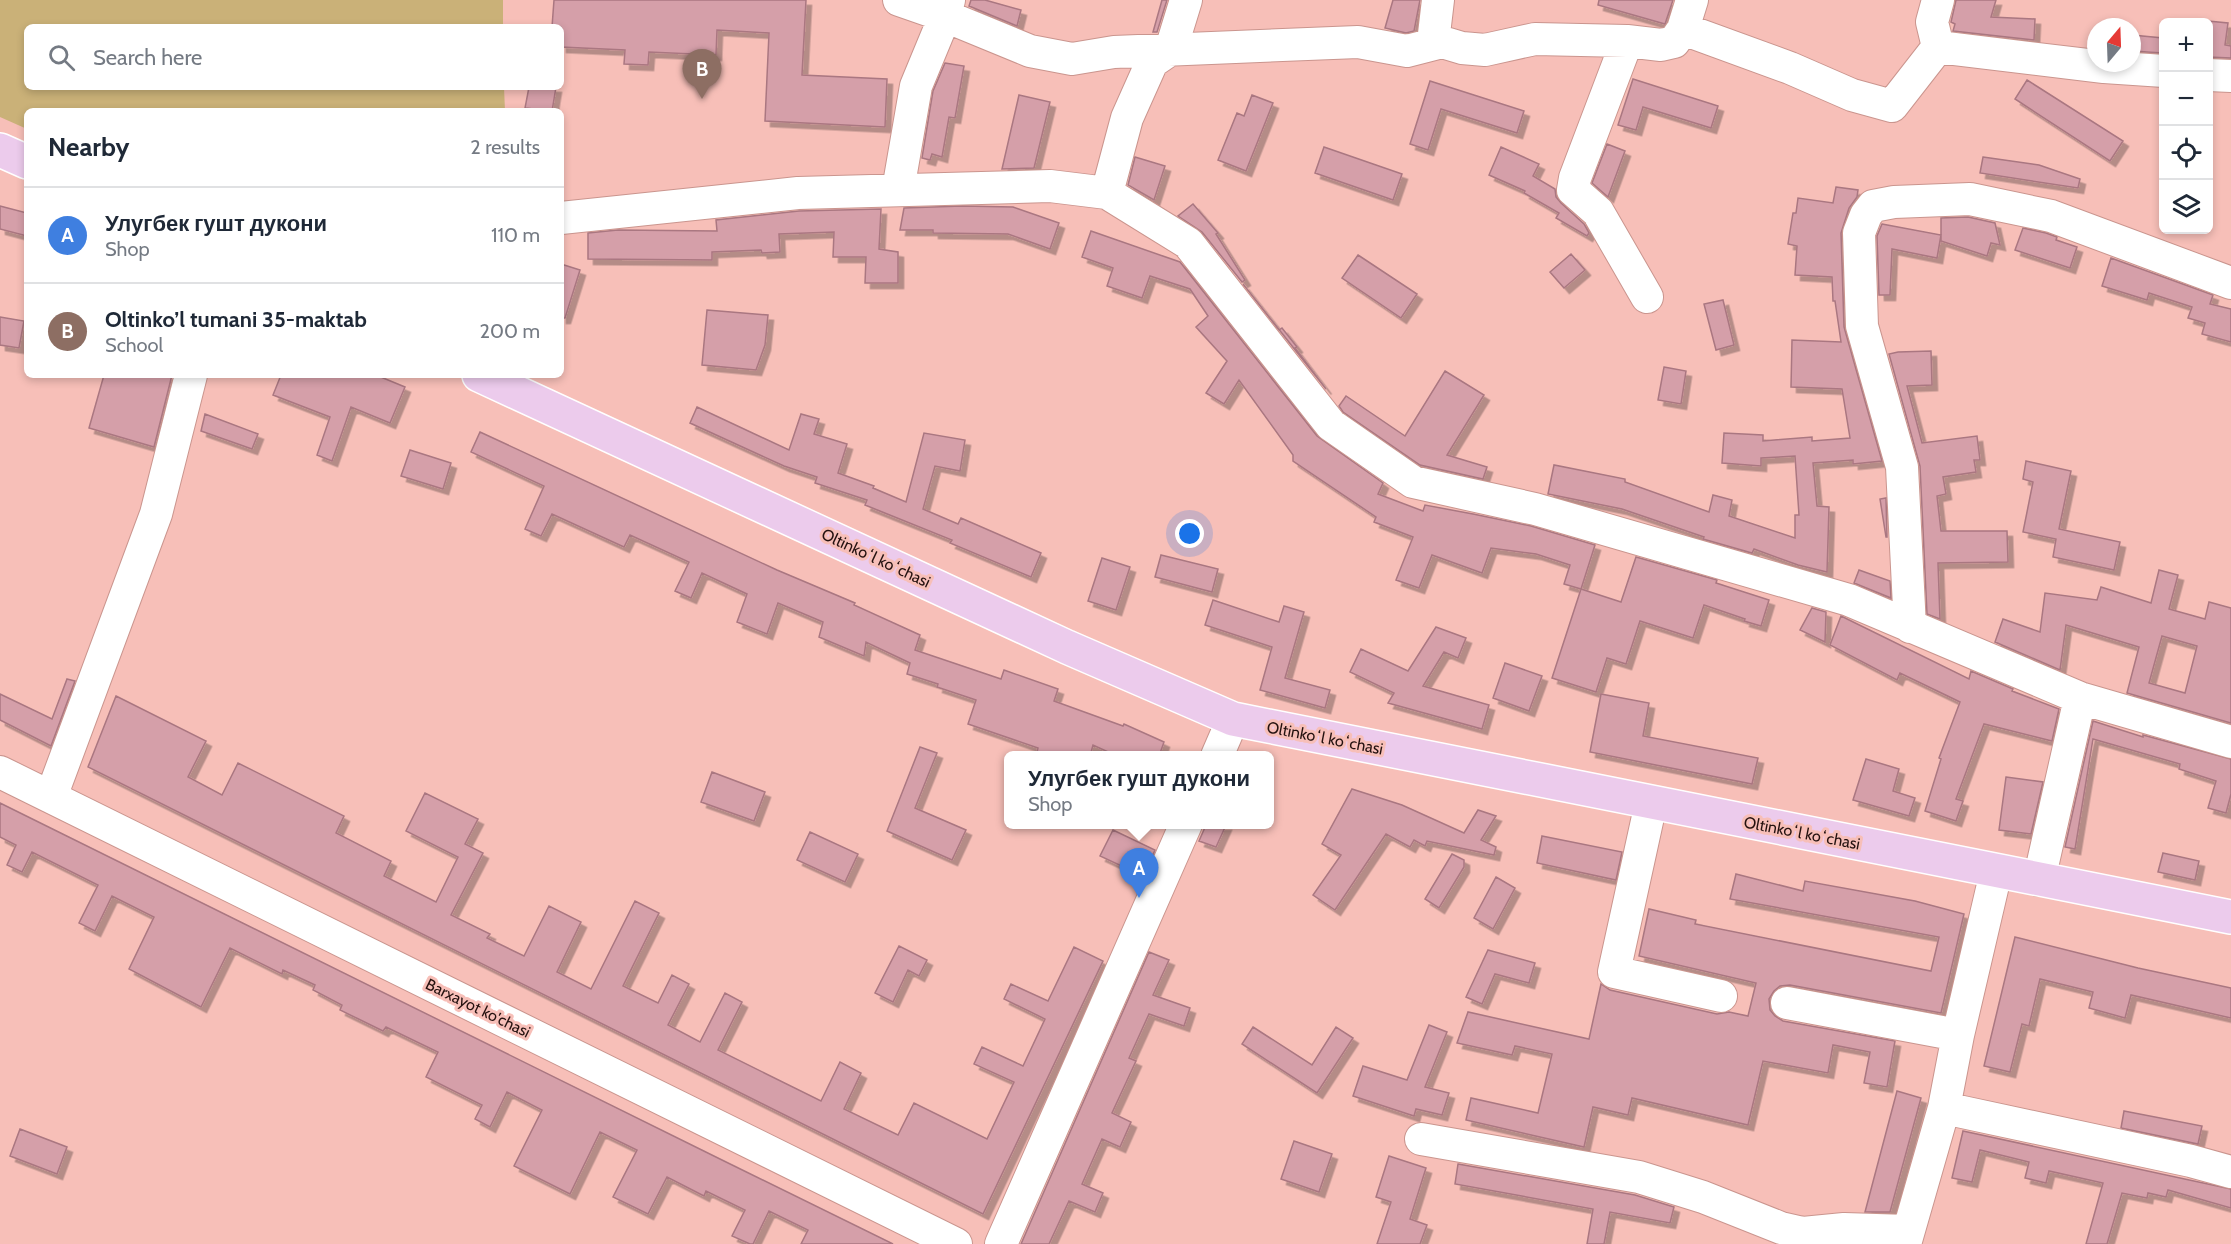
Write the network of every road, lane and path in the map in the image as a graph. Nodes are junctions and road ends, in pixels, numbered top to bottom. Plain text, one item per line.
1 (899, 0) edge
2 (1186, 0) edge
3 (1438, 0) edge
4 (1938, 0) edge
5 (947, 8) edge
6 (1688, 15) edge
7 (1627, 41) junction
8 (1442, 42) junction
9 (1938, 47) junction
10 (1171, 49) junction
11 (2159, 71) edge
12 (2213, 75) edge
13 (2231, 76) edge
14 (0, 150) edge
15 (24, 161) edge
16 (898, 190) junction
17 (1107, 193) junction
18 (564, 218) edge
19 (2231, 283) edge
20 (1647, 297) dead end
21 (190, 378) edge
22 (498, 379) edge
23 (1910, 627) junction
24 (2080, 699) junction
25 (1233, 719) junction
26 (2231, 742) edge
27 (1219, 751) edge
28 (0, 772) edge
29 (51, 797) junction
30 (1651, 803) junction
31 (1184, 829) edge
32 (1996, 872) junction
33 (2039, 880) junction
34 (2231, 917) edge
35 (1721, 996) dead end
36 (1787, 1003) dead end
37 (1958, 1035) junction
38 (1944, 1108) junction
39 (1421, 1139) dead end
40 (2231, 1172) edge
41 (1906, 1237) edge
42 (956, 1244) edge
43 (1001, 1244) edge

1 - 5 street
2 - 10 street
3 - 8 street
4 - 9 street
5 - 10 street
5 - 16 street
6 - 7 street
6 - 9 street
7 - 8 street
7 - 20 street
8 - 10 street
9 - 11 street
10 - 17 street
12 - 13 street
14 - 15 main road
16 - 17 street
16 - 18 street
17 - 23 street
19 - 23 street
21 - 29 street
22 - 25 main road, Oltinkoʻl koʻchasi
23 - 24 street
24 - 26 street
24 - 33 street
25 - 27 street
25 - 30 main road, Oltinkoʻl koʻchasi
28 - 29 street, Barxayot ko'chasi
29 - 42 street, Barxayot ko'chasi
30 - 32 main road, Oltinkoʻl koʻchasi
30 - 35 street
31 - 43 street
32 - 33 main road, Oltinkoʻl koʻchasi
32 - 37 street
33 - 34 main road, Oltinkoʻl koʻchasi
36 - 37 street
37 - 38 street
38 - 40 street
38 - 41 street
39 - 41 street

